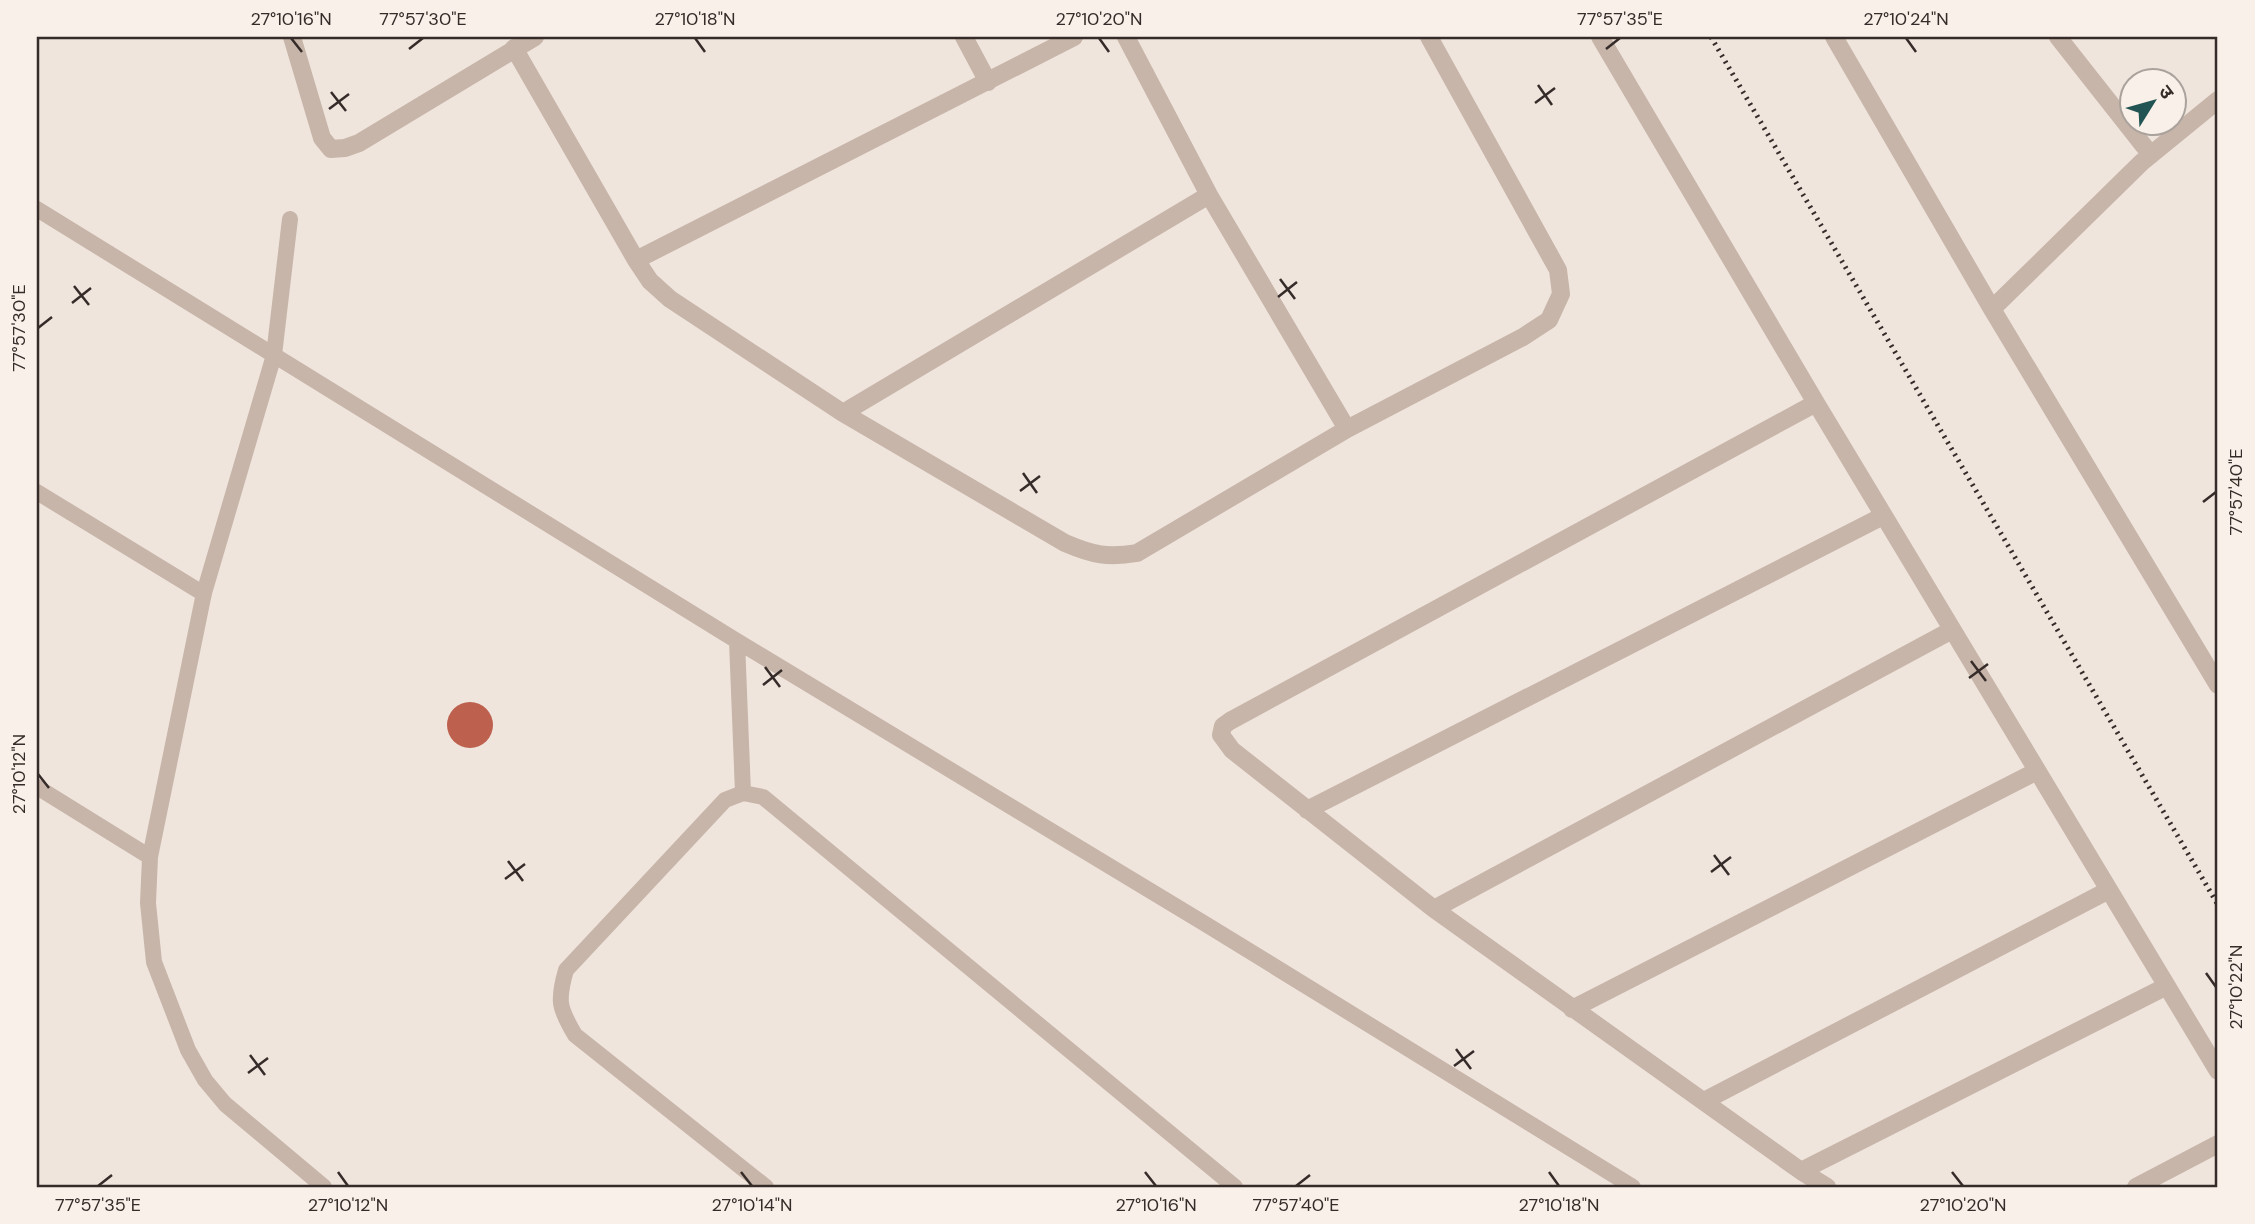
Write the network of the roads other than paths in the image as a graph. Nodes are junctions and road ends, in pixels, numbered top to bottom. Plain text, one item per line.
1 (292, 37) edge
2 (535, 37) edge
3 (964, 37) edge
4 (1074, 37) edge
5 (1126, 37) edge
6 (1429, 37) edge
7 (1600, 37) edge
8 (1834, 37) edge
9 (2058, 37) edge
10 (514, 48) junction
11 (988, 82) junction
12 (2218, 100) edge
13 (2151, 155) junction
14 (1209, 195) junction
15 (37, 209) edge
16 (290, 219) dead end
17 (636, 260) junction
18 (1992, 309) junction
19 (274, 355) junction
20 (1816, 403) junction
21 (843, 413) junction
22 (1347, 429) junction
23 (37, 492) edge
24 (1884, 516) junction
25 (204, 594) junction
26 (1952, 630) junction
27 (737, 641) junction
28 (2218, 685) edge
29 (2037, 771) junction
30 (37, 787) edge
31 (743, 793) junction
32 (1307, 810) junction
33 (150, 856) junction
34 (2109, 890) junction
35 (1433, 909) junction
36 (2167, 986) junction
37 (1572, 1009) junction
38 (2218, 1071) edge
39 (1704, 1101) junction
40 (2218, 1144) edge
41 (1801, 1171) junction
42 (324, 1187) edge
43 (766, 1187) edge
44 (1235, 1187) edge
45 (1633, 1187) edge
46 (1827, 1187) edge
47 (2136, 1187) edge

1 - 10 street
2 - 10 street
3 - 11 street
4 - 11 street
5 - 14 street
6 - 22 street
7 - 20 street
8 - 18 street
9 - 13 street
10 - 17 street
11 - 17 street
12 - 13 street
13 - 18 street
14 - 21 street
14 - 22 street
15 - 19 lane
16 - 19 lane
17 - 21 street
18 - 28 street
19 - 25 lane
19 - 27 lane
20 - 24 street
20 - 32 street
21 - 22 street
23 - 25 lane
24 - 26 street
24 - 32 street
25 - 33 lane
26 - 29 street
26 - 35 street
27 - 31 lane
27 - 45 lane
29 - 34 street
29 - 37 street
30 - 33 lane
31 - 43 lane
31 - 44 lane
32 - 35 street
33 - 42 lane
34 - 36 street
34 - 39 street
35 - 37 street
36 - 38 street
36 - 41 street
37 - 39 street
39 - 41 street
40 - 47 street
41 - 46 street

